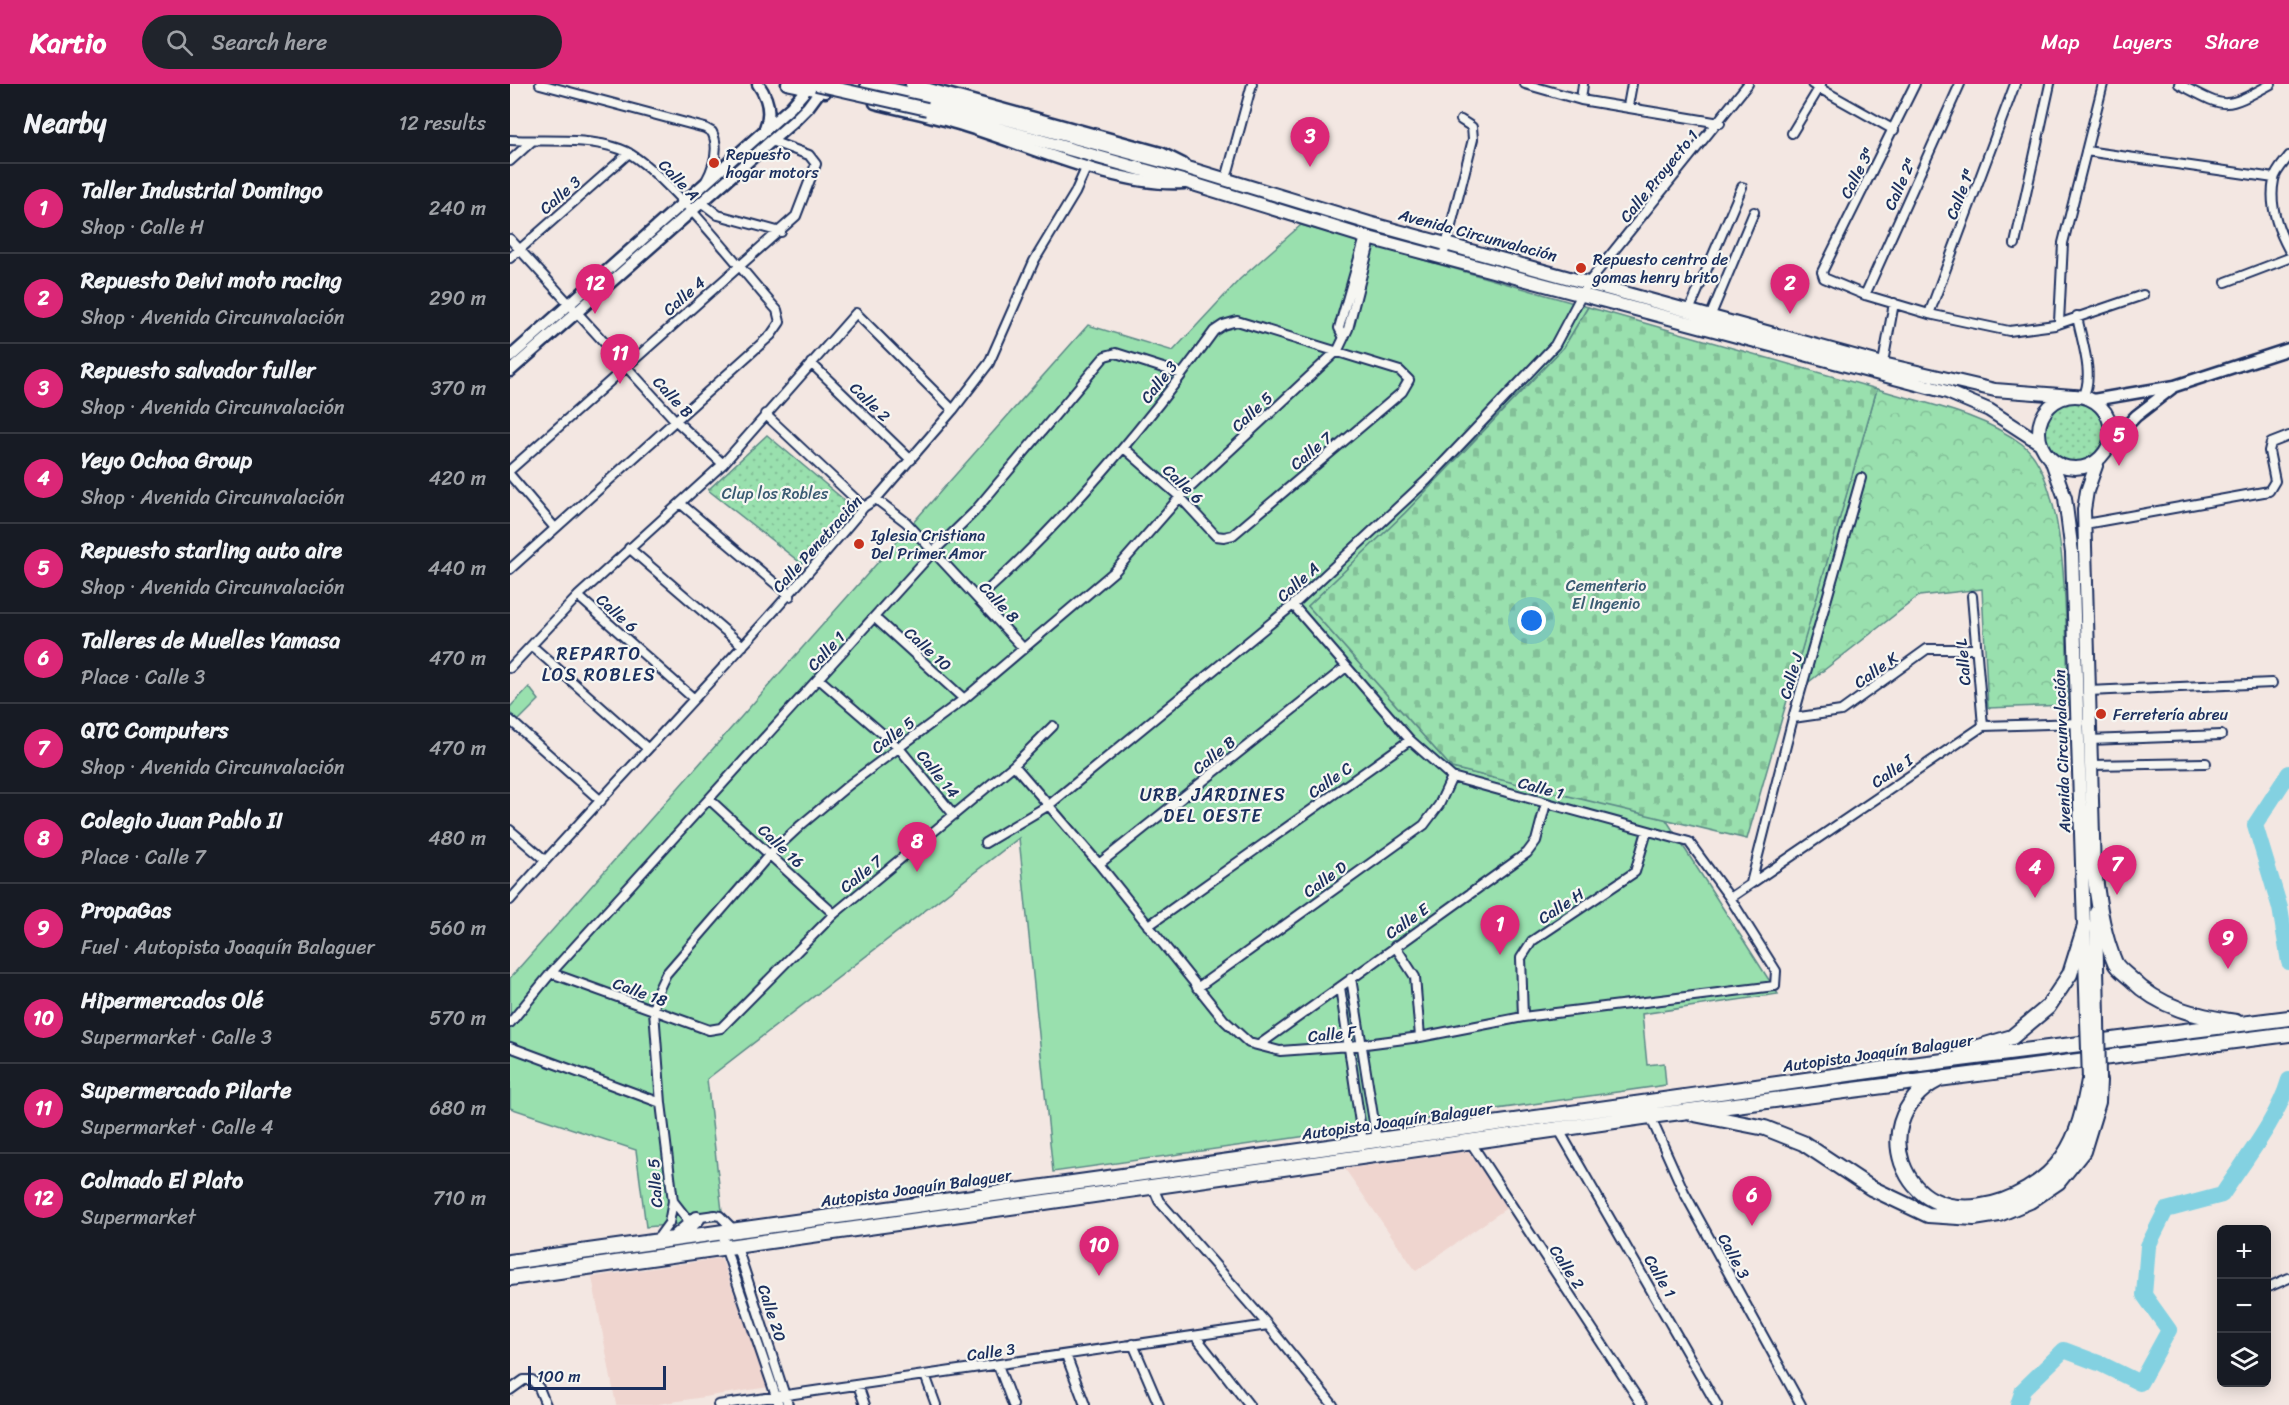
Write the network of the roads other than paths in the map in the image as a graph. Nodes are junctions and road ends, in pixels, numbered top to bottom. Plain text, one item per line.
1 (540, 84) edge
2 (758, 84) edge
3 (787, 84) edge
4 (867, 84) edge
5 (912, 84) edge
6 (1252, 84) edge
7 (1525, 84) edge
8 (1583, 84) edge
9 (1632, 84) edge
10 (1748, 84) edge
11 (1960, 84) edge
12 (2015, 84) edge
13 (2050, 84) edge
14 (2103, 84) edge
15 (2179, 84) edge
16 (2271, 84) edge
17 (1818, 85) edge
18 (1913, 85) edge
19 (816, 86) edge
20 (1581, 99) junction
21 (928, 103) junction
22 (1628, 106) junction
23 (1461, 120) dead end
24 (1720, 123) junction
25 (1894, 130) junction
26 (1792, 133) dead end
27 (767, 136) junction
28 (510, 140) edge
29 (531, 141) junction
30 (2086, 151) junction
31 (629, 153) junction
32 (2289, 156) edge
33 (510, 161) edge
34 (1087, 166) junction
35 (1191, 170) junction
36 (2274, 178) junction
37 (1226, 179) junction
38 (1190, 183) junction
39 (704, 185) junction
40 (1742, 187) dead end
41 (701, 202) junction
42 (687, 207) junction
43 (1754, 212) dead end
44 (781, 232) junction
45 (1368, 238) junction
46 (510, 239) edge
47 (1447, 243) junction
48 (2015, 244) dead end
49 (519, 249) junction
50 (2289, 250) edge
51 (1443, 257) junction
52 (510, 258) edge
53 (2289, 258) edge
54 (738, 266) junction
55 (2226, 282) dead end
56 (1586, 289) junction
57 (1865, 295) junction
58 (2143, 295) dead end
59 (1894, 303) junction
60 (573, 309) junction
61 (1689, 311) junction
62 (1929, 314) junction
63 (2077, 316) junction
64 (1710, 317) junction
65 (2059, 322) junction
66 (2289, 349) edge
67 (1338, 350) junction
68 (510, 357) edge
69 (811, 363) junction
70 (626, 365) junction
71 (1882, 368) junction
72 (510, 371) edge
73 (1182, 374) junction
74 (1409, 380) joint
75 (2175, 386) junction
76 (2083, 398) junction
77 (953, 410) junction
78 (765, 414) junction
79 (675, 420) junction
80 (2289, 436) edge
81 (2040, 443) junction
82 (2110, 443) junction
83 (1124, 448) junction
84 (2050, 459) junction
85 (911, 460) junction
86 (2098, 460) junction
87 (723, 464) junction
88 (510, 470) edge
89 (510, 475) edge
90 (1861, 478) dead end
91 (1180, 497) junction
92 (876, 499) junction
93 (680, 503) junction
94 (864, 507) junction
95 (2085, 524) junction
96 (555, 528) junction
97 (1224, 537) joint
98 (629, 548) junction
99 (933, 552) junction
100 (510, 569) edge
101 (578, 596) junction
102 (790, 596) junction
103 (1972, 596) dead end
104 (978, 599) junction
105 (1293, 605) junction
106 (875, 618) junction
107 (532, 646) junction
108 (743, 646) junction
109 (1024, 649) junction
110 (1975, 649) junction
111 (1346, 667) junction
112 (510, 668) edge
113 (819, 679) junction
114 (2272, 683) dead end
115 (2088, 691) junction
116 (693, 698) junction
117 (964, 699) junction
118 (1793, 718) junction
119 (510, 720) edge
120 (2083, 723) junction
121 (1053, 726) dead end
122 (1983, 726) junction
123 (2221, 735) dead end
124 (1410, 740) junction
125 (2089, 740) junction
126 (647, 748) junction
127 (899, 748) junction
128 (2206, 763) dead end
129 (1014, 765) junction
130 (2090, 765) junction
131 (1452, 777) junction
132 (710, 800) junction
133 (601, 801) junction
134 (1546, 803) junction
135 (1048, 805) junction
136 (954, 815) junction
137 (510, 830) edge
138 (1647, 831) junction
139 (985, 843) dead end
140 (771, 854) junction
141 (545, 860) junction
142 (1099, 864) junction
143 (2093, 864) junction
144 (1751, 883) junction
145 (1730, 898) junction
146 (510, 900) edge
147 (834, 914) junction
148 (1149, 926) junction
149 (2085, 926) junction
150 (1395, 946) junction
151 (551, 974) junction
152 (1351, 978) junction
153 (1777, 982) joint
154 (1340, 987) junction
155 (1197, 988) junction
156 (654, 1011) junction
157 (1523, 1017) junction
158 (2289, 1018) edge
159 (2092, 1020) junction
160 (510, 1023) edge
161 (2250, 1024) junction
162 (721, 1028) joint
163 (2267, 1029) junction
164 (2289, 1034) edge
165 (1420, 1037) junction
166 (1363, 1044) junction
167 (1259, 1045) junction
168 (1350, 1046) junction
169 (510, 1047) edge
170 (1912, 1065) junction
171 (1947, 1077) junction
172 (2094, 1080) junction
173 (661, 1103) junction
174 (1683, 1112) junction
175 (1650, 1116) junction
176 (1559, 1130) junction
177 (1370, 1142) junction
178 (1471, 1143) junction
179 (1153, 1187) junction
180 (673, 1201) junction
181 (697, 1219) junction
182 (728, 1230) junction
183 (673, 1239) junction
184 (654, 1242) junction
185 (730, 1247) junction
186 (510, 1262) edge
187 (510, 1278) edge
188 (2289, 1278) edge
189 (2271, 1286) edge
190 (1268, 1325) junction
191 (1196, 1337) junction
192 (1133, 1344) junction
193 (1066, 1355) junction
194 (998, 1365) junction
195 (925, 1376) junction
196 (858, 1385) junction
197 (510, 1390) edge
198 (784, 1395) junction
199 (775, 1396) junction
200 (546, 1405) edge
201 (718, 1405) edge
202 (778, 1405) edge
203 (788, 1405) edge
204 (865, 1405) edge
205 (936, 1405) edge
206 (1012, 1405) edge
207 (1085, 1405) edge
208 (1159, 1405) edge
209 (1249, 1405) edge
210 (1333, 1405) edge
211 (1642, 1405) edge
212 (1717, 1405) edge
213 (1801, 1405) edge

1 - 39 street
2 - 27 main road
3 - 19 main road, Avenida Circunvalación
4 - 21 main road, Avenida Circunvalación
5 - 35 main road, Avenida Circunvalación
6 - 37 street
7 - 20 street
8 - 20 street
9 - 22 street
10 - 24 street, Calle Proyecto 1
11 - 57 street, Calle 2ª
12 - 62 street, Calle 1ª
13 - 48 street
14 - 30 street
15 - 16 street
17 - 25 street
17 - 26 street
18 - 25 street, Calle 3ª
19 - 21 main road, Avenida Circunvalación, bridge
19 - 27 main road
19 - 34 main road, Avenida Circunvalación
20 - 22 street
21 - 35 main road, Avenida Circunvalación
21 - 38 main road, Avenida Circunvalación
22 - 24 street
23 - 47 street
24 - 56 street, Calle Proyecto 1
25 - 57 street, Calle 3ª
27 - 39 main road
27 - 41 main road
27 - 44 street, Calle 4
28 - 29 street, Calle A
29 - 31 street, Calle A
29 - 33 street
30 - 36 street
30 - 65 street
31 - 42 street, Calle A
31 - 49 street, Calle 3
32 - 36 street
34 - 38 main road, Avenida Circunvalación
34 - 77 street, Calle Penetración
35 - 37 main road, Avenida Circunvalación
36 - 50 street
37 - 47 main road, Avenida Circunvalación
38 - 45 main road, Avenida Circunvalación
39 - 42 main road
40 - 61 street
41 - 42 main road
41 - 44 street
42 - 54 street, Calle A
42 - 60 main road
43 - 64 street
44 - 54 street, Calle 4
45 - 51 main road, Avenida Circunvalación
45 - 67 street, Calle 5
46 - 49 street, Calle B
47 - 51 street
47 - 56 main road, Avenida Circunvalación
49 - 52 street, Calle 3
49 - 60 street, Calle B
51 - 56 main road, Avenida Circunvalación
53 - 55 street
54 - 70 street, Calle 4
54 - 79 street, Calle A
56 - 61 main road, Avenida Circunvalación
56 - 71 main road, Avenida Circunvalación
56 - 105 street, Calle A
57 - 59 street
58 - 63 street
59 - 62 street
59 - 71 street
60 - 68 main road
60 - 70 street, Calle B
60 - 72 main road
61 - 64 main road, Avenida Circunvalación
62 - 65 street
63 - 65 street
63 - 76 street
64 - 71 main road, Avenida Circunvalación
66 - 75 main road
67 - 73 street, Calle 3
67 - 74 street, Calle 3
67 - 91 street, Calle 5
69 - 77 street
69 - 78 street
69 - 85 street, Calle 2
70 - 79 street, Calle B
70 - 88 street, Calle 4
71 - 76 main road, Avenida Circunvalación
71 - 81 main road, Avenida Circunvalación
73 - 83 street, Calle 3
73 - 99 street, Calle 1
74 - 97 street, Calle 7
75 - 76 main road
75 - 82 main road
76 - 81 main road
76 - 82 main road
77 - 85 street, Calle Penetración
78 - 87 street
78 - 94 street
79 - 87 street, Calle B
79 - 96 street
80 - 95 street
81 - 84 main road
82 - 86 main road
83 - 91 street, Calle 6
83 - 104 street, Calle 3
84 - 86 main road
84 - 120 main road, Avenida Circunvalación
85 - 92 street, Calle Penetración
86 - 95 main road, Avenida Circunvalación
87 - 93 street
89 - 96 street
90 - 118 street, Calle J
91 - 97 street, Calle 6
91 - 109 street, Calle 5
92 - 94 street, Calle Penetración
92 - 99 street, Calle 8
93 - 98 street
93 - 102 street
94 - 102 street, Calle Penetración
95 - 115 main road, Avenida Circunvalación
96 - 100 street
98 - 101 street
98 - 108 street
99 - 104 street, Calle 8
99 - 106 street, Calle 1
101 - 107 street
101 - 116 street, Calle 6
102 - 108 street, Calle Penetración
103 - 110 street, Calle L
104 - 109 street, Calle 8
105 - 111 street, Calle 1
105 - 135 street, Calle A
106 - 113 street, Calle 1
106 - 117 street, Calle 10
107 - 112 street
107 - 126 street
108 - 116 street, Calle Penetración
109 - 117 street, Calle 5
110 - 118 street, Calle K
110 - 122 street, Calle L
111 - 124 street, Calle 1
111 - 142 street, Calle B
113 - 127 street, Calle 14
113 - 132 street, Calle 1
114 - 115 street
115 - 120 main road, Avenida Circunvalación
116 - 126 street, Calle Penetración
117 - 127 street, Calle 5
118 - 144 street, Calle J
119 - 133 street
120 - 122 street
120 - 125 main road, Avenida Circunvalación
120 - 149 main road, Avenida Circunvalación
121 - 129 street, Calle 7
122 - 144 street, Calle I
123 - 125 street
124 - 131 street, Calle 1
124 - 148 street, Calle C
125 - 130 main road, Avenida Circunvalación
126 - 133 street, Calle Penetración
127 - 136 street, Calle 14
127 - 140 street, Calle 5
128 - 130 street
129 - 135 street, Calle F
129 - 136 street, Calle 7
130 - 143 main road, Avenida Circunvalación
131 - 134 street, Calle 1
131 - 155 street, Calle D
132 - 140 street, Calle 16
132 - 151 street, Calle 1
133 - 141 street, Calle Penetración
134 - 138 street, Calle 1
134 - 150 street, Calle E
135 - 139 street, Calle A
135 - 142 street, Calle F
136 - 147 street, Calle 7
137 - 141 street
138 - 145 street, Calle 1
138 - 157 street, Calle H
140 - 147 street, Calle 16
140 - 156 street, Calle 5
141 - 146 street, Calle Penetración
142 - 148 street, Calle F
143 - 159 main road, Avenida Circunvalación
143 - 161 highway
144 - 145 street, Calle I
145 - 153 street, Calle 1
147 - 162 street, Calle 7
148 - 155 street, Calle F
149 - 159 main road, Avenida Circunvalación
149 - 170 highway
150 - 152 street, Calle E
150 - 165 street
151 - 156 street, Calle 18
151 - 160 street, Calle 1
152 - 154 street, Calle E
152 - 166 street
153 - 157 street, Calle F
154 - 167 street, Calle E
154 - 168 street
155 - 167 street, Calle F
156 - 162 street, Calle 18
156 - 173 street, Calle 5
157 - 165 street, Calle F
158 - 163 highway, Autopista Joaquín Balaguer
159 - 172 main road, Avenida Circunvalación, bridge
161 - 163 highway, Autopista Joaquín Balaguer
161 - 170 highway, Autopista Joaquín Balaguer
163 - 164 highway, Autopista Joaquín Balaguer
163 - 171 highway, Autopista Joaquín Balaguer
165 - 166 street, Calle F
166 - 168 street, Calle F
166 - 177 street
167 - 168 street, Calle F
168 - 177 street
169 - 173 street
170 - 177 highway, Autopista Joaquín Balaguer
171 - 172 highway
171 - 174 highway, Autopista Joaquín Balaguer
172 - 174 highway
173 - 180 street, Calle 5
174 - 175 highway, Autopista Joaquín Balaguer
175 - 176 highway, Autopista Joaquín Balaguer
175 - 213 street, Calle 3
176 - 178 highway, Autopista Joaquín Balaguer
176 - 212 street, Calle 1
177 - 182 highway, Autopista Joaquín Balaguer
178 - 179 highway, Autopista Joaquín Balaguer
178 - 211 street, Calle 2
179 - 185 highway, Autopista Joaquín Balaguer
179 - 190 street
180 - 181 street
180 - 184 street, Calle 5
181 - 182 street
181 - 183 highway
182 - 183 highway, Autopista Joaquín Balaguer
182 - 185 street, Calle 20
183 - 184 highway, Autopista Joaquín Balaguer
184 - 186 highway, Autopista Joaquín Balaguer
185 - 187 highway, Autopista Joaquín Balaguer
185 - 198 street, Calle 20
185 - 199 street, Calle 20
188 - 189 street
190 - 191 street, Calle 3
190 - 210 street
191 - 192 street, Calle 3
191 - 209 street
192 - 193 street, Calle 3
192 - 208 street
193 - 194 street, Calle 3
193 - 207 street
194 - 195 street, Calle 3
194 - 206 street
195 - 196 street, Calle 3
195 - 205 street
196 - 198 street, Calle 3
196 - 204 street
197 - 200 street
198 - 199 street, Calle 3
198 - 203 street, Calle 20
199 - 201 street, Calle 3
199 - 202 street, Calle 20

